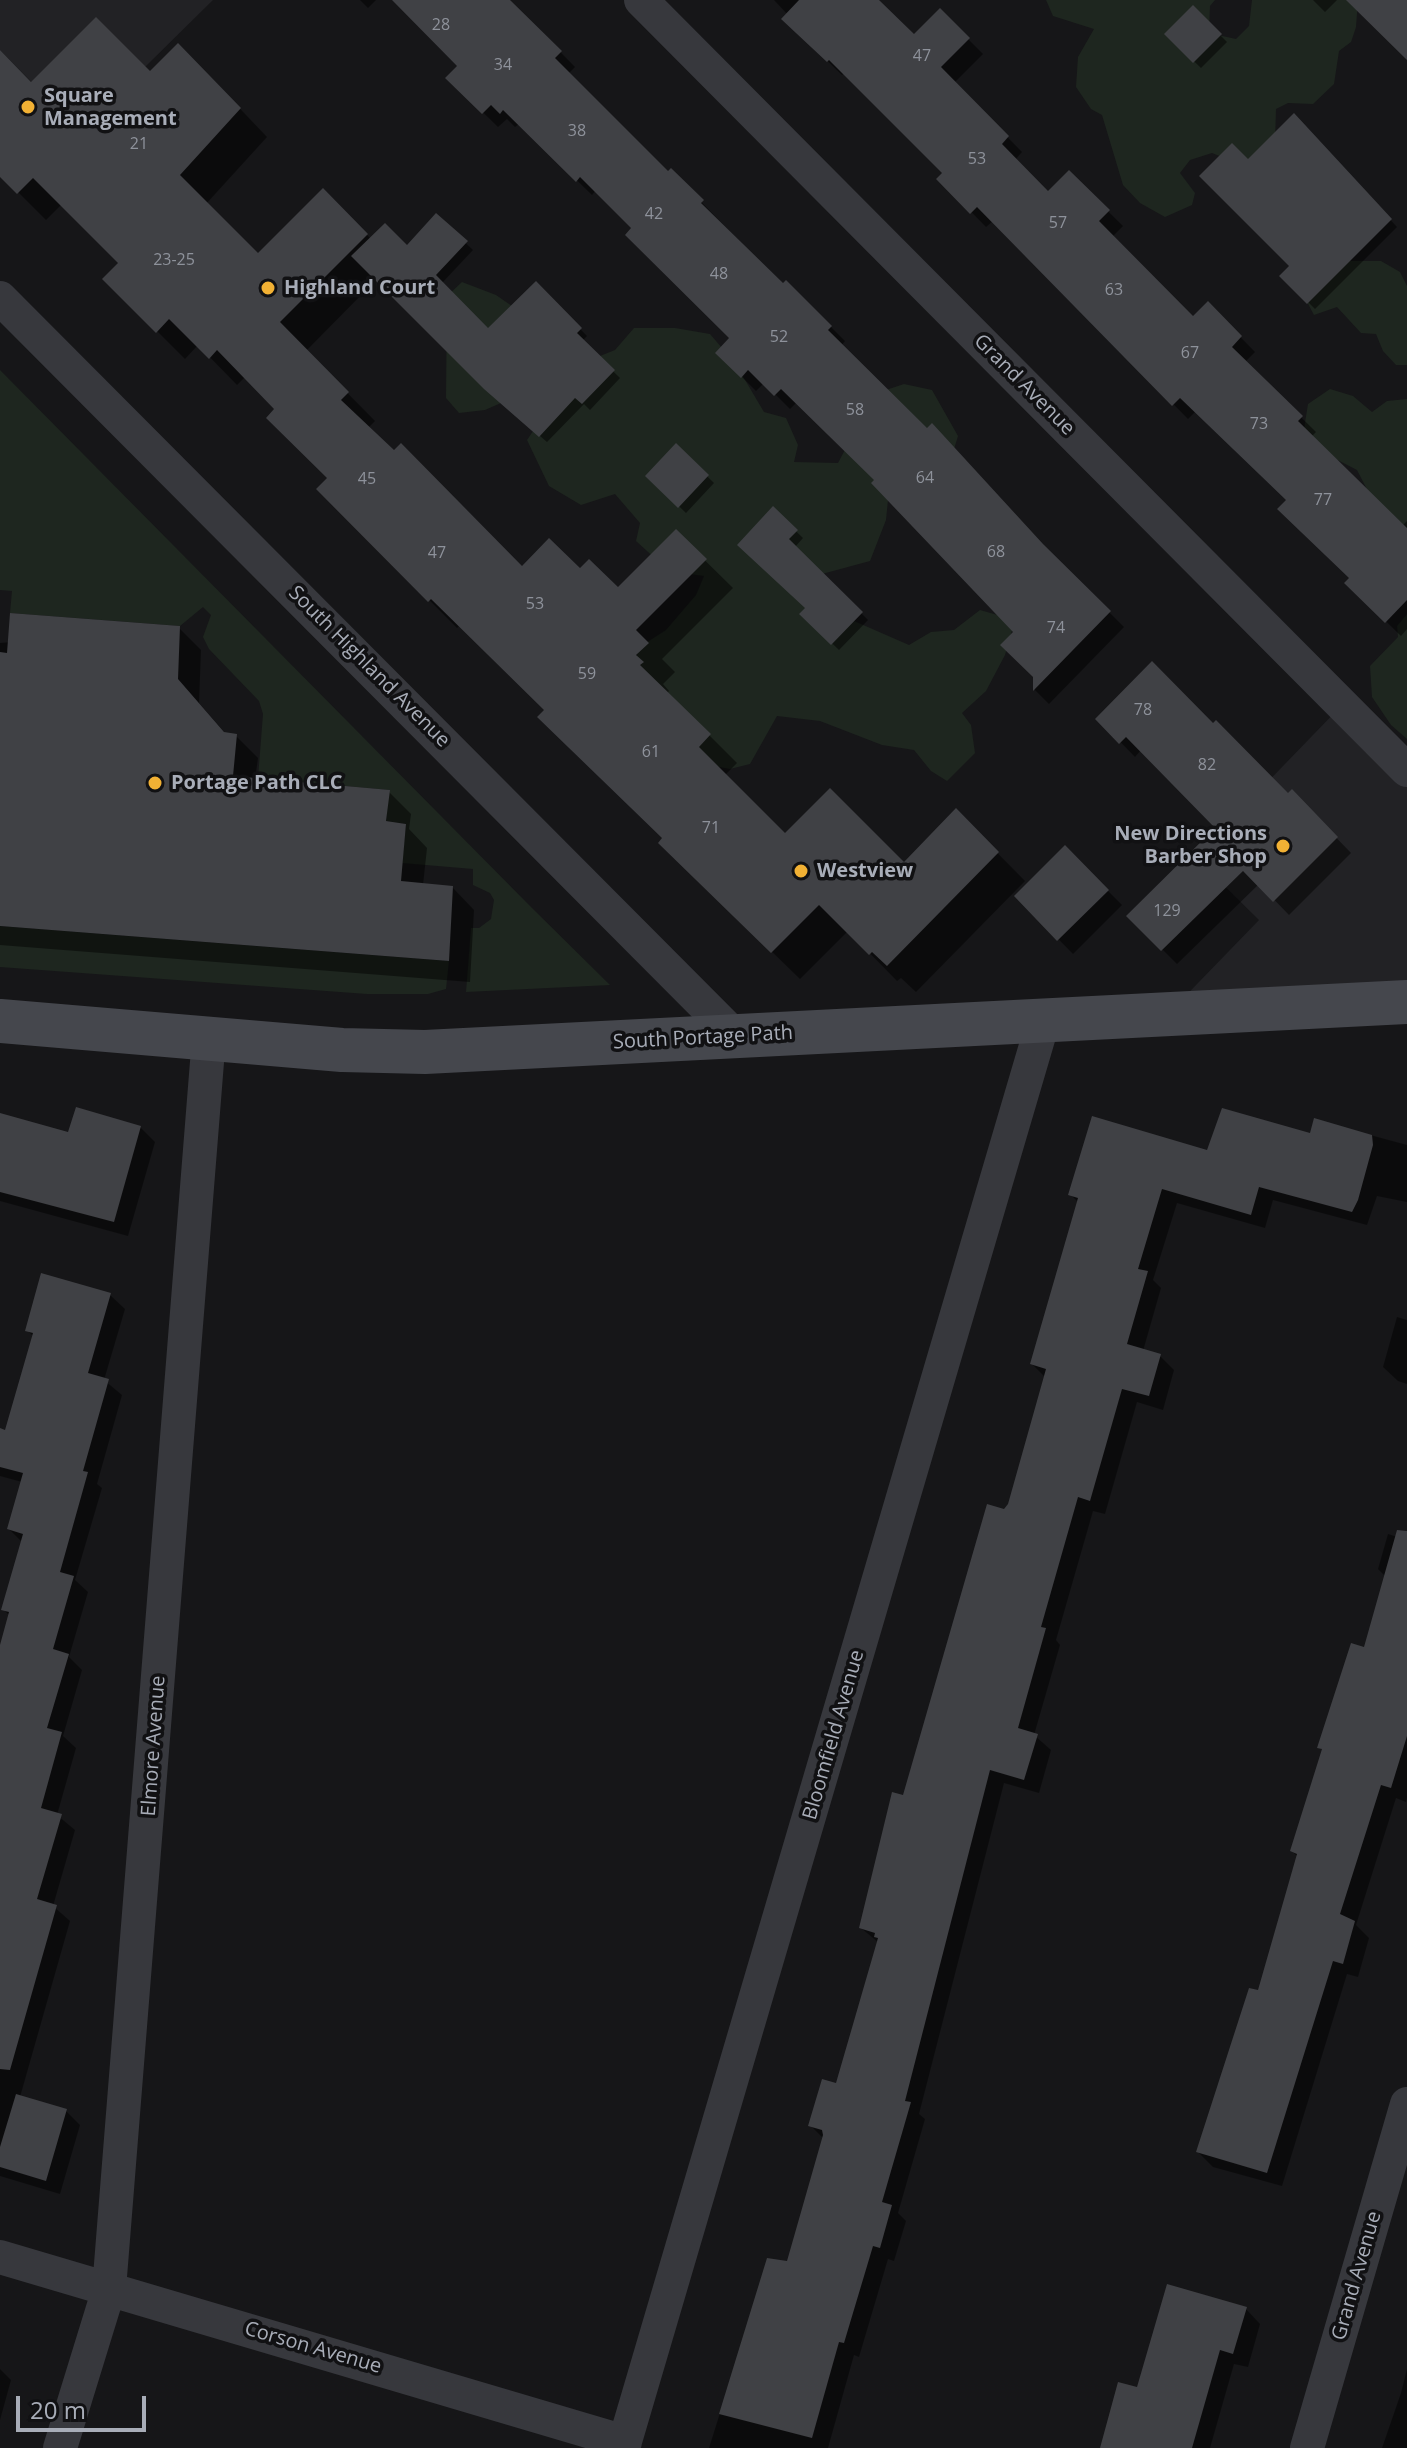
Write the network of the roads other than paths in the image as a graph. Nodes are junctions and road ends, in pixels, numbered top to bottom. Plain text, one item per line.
1 (641, 0) edge
2 (0, 298) edge
3 (1407, 770) edge
4 (1407, 1002) edge
5 (0, 1021) edge
6 (1043, 1022) junction
7 (209, 1037) junction
8 (736, 1037) junction
9 (1407, 2104) edge
10 (0, 2257) edge
11 (109, 2289) junction
12 (624, 2445) edge
13 (60, 2448) edge
14 (1307, 2448) edge

1 - 3 street, Grand Avenue
2 - 8 street, South Highland Avenue
4 - 6 main road, South Portage Path
5 - 7 main road, South Portage Path
6 - 8 main road, South Portage Path
6 - 12 street, Bloomfield Avenue
7 - 8 main road, South Portage Path
7 - 11 street, Elmore Avenue
9 - 14 street, Grand Avenue
10 - 11 street, Corson Avenue
11 - 12 street, Corson Avenue
11 - 13 street, Elmore Avenue

